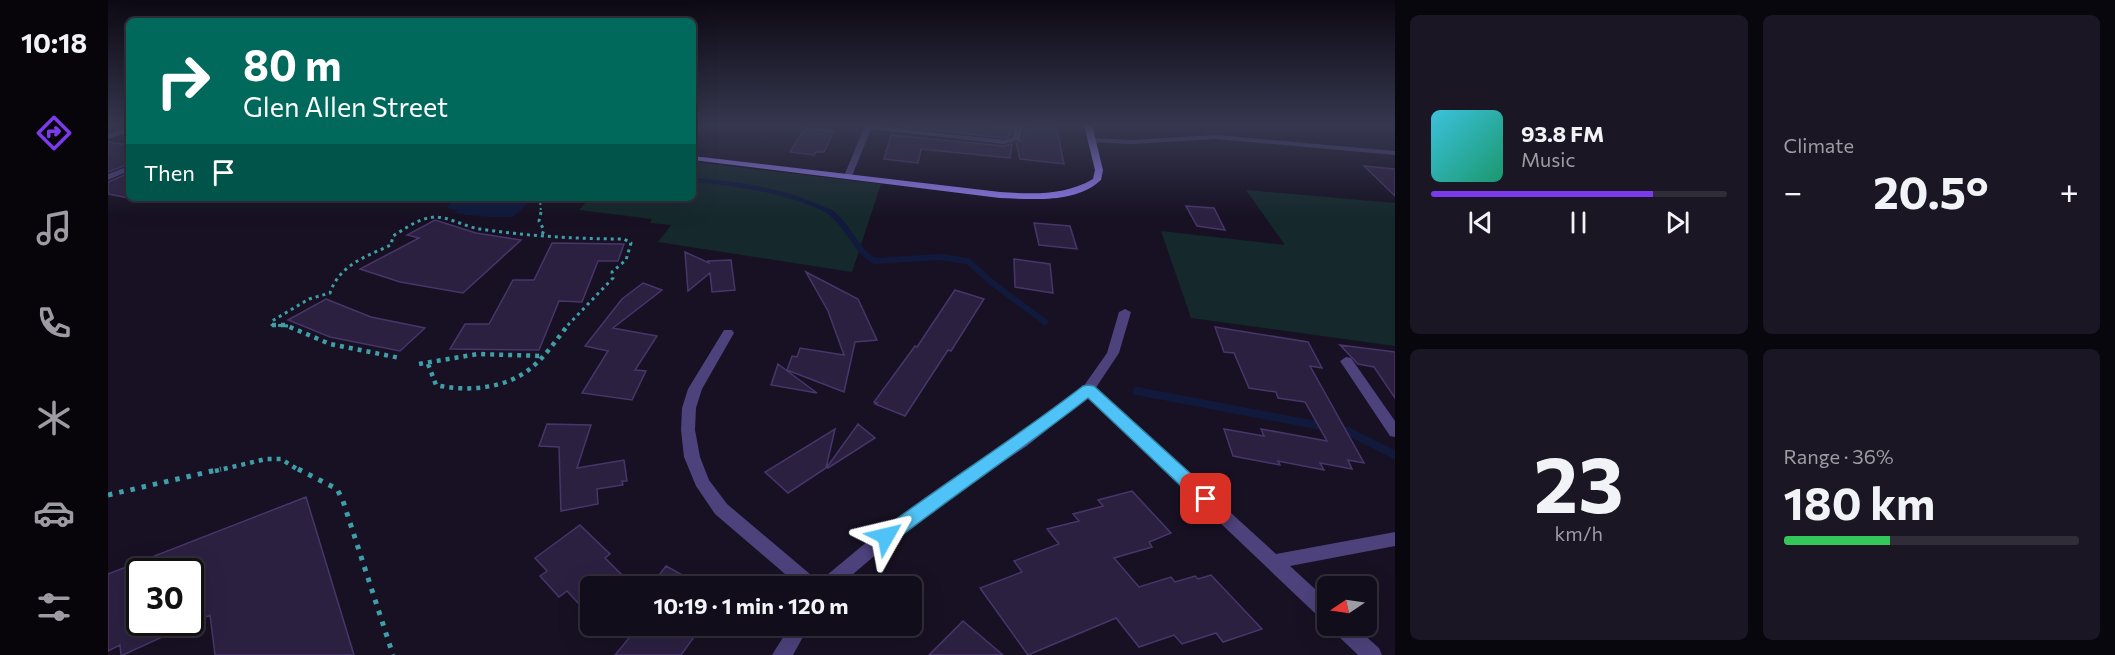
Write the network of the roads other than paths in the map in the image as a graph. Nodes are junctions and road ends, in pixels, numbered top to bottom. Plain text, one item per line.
1 (856, 156) edge
2 (1096, 156) edge
3 (696, 158) edge
4 (126, 169) edge
5 (848, 176) junction
6 (108, 177) edge
7 (1125, 312) dead end
8 (728, 333) dead end
9 (1346, 361) dead end
10 (1088, 390) junction
11 (1395, 432) edge
12 (1395, 539) edge
13 (1274, 562) junction
14 (799, 576) edge
15 (839, 576) edge
16 (1317, 603) edge
17 (794, 636) edge
18 (1352, 636) edge
19 (782, 655) edge
20 (1372, 655) edge

1 - 5 street
2 - 5 street
3 - 5 street
4 - 6 street
7 - 10 street
8 - 14 street
9 - 11 street
10 - 13 street
10 - 15 street
12 - 13 street
13 - 16 street
17 - 19 street
18 - 20 street

